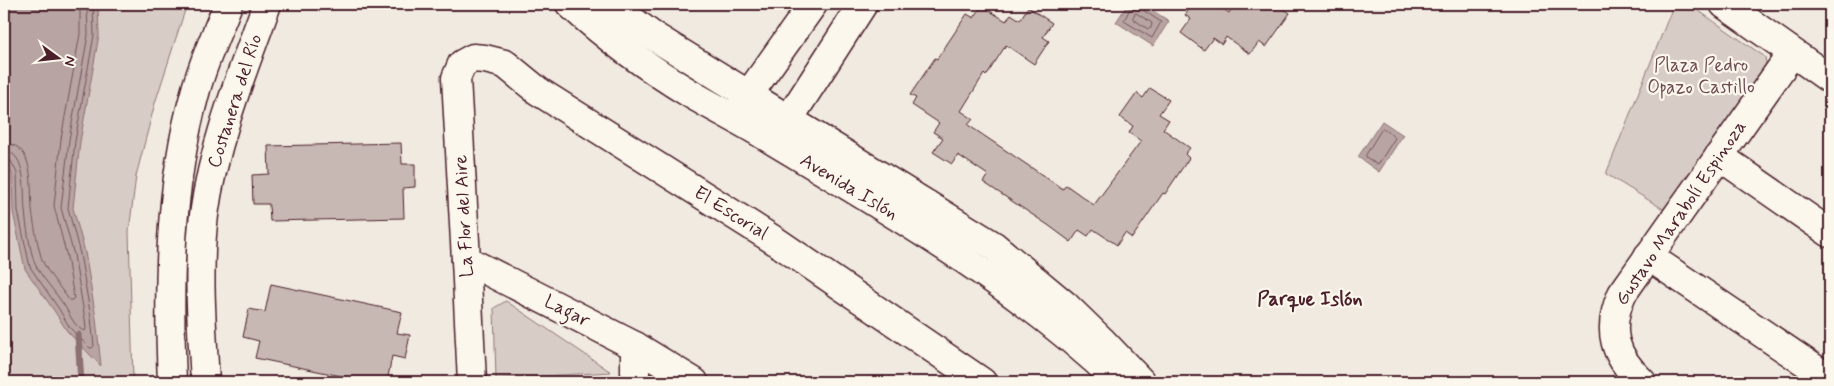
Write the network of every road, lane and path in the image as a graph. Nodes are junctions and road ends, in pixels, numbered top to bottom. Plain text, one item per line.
1 (228, 4) edge
2 (267, 4) edge
3 (570, 4) edge
4 (610, 4) edge
5 (814, 4) edge
6 (863, 4) edge
7 (1724, 4) edge
8 (1792, 53) junction
9 (473, 58) joint
10 (1830, 79) edge
11 (750, 94) junction
12 (735, 118) junction
13 (788, 118) junction
14 (774, 142) junction
15 (1719, 156) junction
16 (1830, 233) edge
17 (1648, 256) junction
18 (171, 258) junction
19 (201, 258) junction
20 (466, 260) junction
21 (634, 346) junction
22 (1830, 379) edge
23 (172, 382) edge
24 (205, 382) edge
25 (472, 382) edge
26 (636, 382) edge
27 (694, 382) edge
28 (982, 382) edge
29 (1119, 382) edge
30 (1141, 382) edge
31 (1642, 382) edge

1 - 18 street, Costanera del Río
2 - 19 street, Costanera del Río
3 - 12 street, Avenida Islón
4 - 11 street, Avenida Islón
5 - 11 street
6 - 13 street
7 - 8 street
8 - 10 street
8 - 15 street, Gustavo Marabolí Espinoza
9 - 20 street, La Flor del Aire
9 - 28 street, El Escorial
11 - 12 street
11 - 13 street, Avenida Islón
12 - 14 street, Avenida Islón
13 - 14 street
13 - 30 street, Avenida Islón
14 - 29 street, Avenida Islón
15 - 16 street
15 - 17 street, Gustavo Marabolí Espinoza
17 - 22 street
17 - 31 street, Gustavo Marabolí Espinoza
18 - 19 street
18 - 23 street, Costanera del Río
19 - 24 street, Costanera del Río
20 - 21 street, Lagar
20 - 25 street, La Flor del Aire
21 - 26 street
21 - 27 street, Lagar

